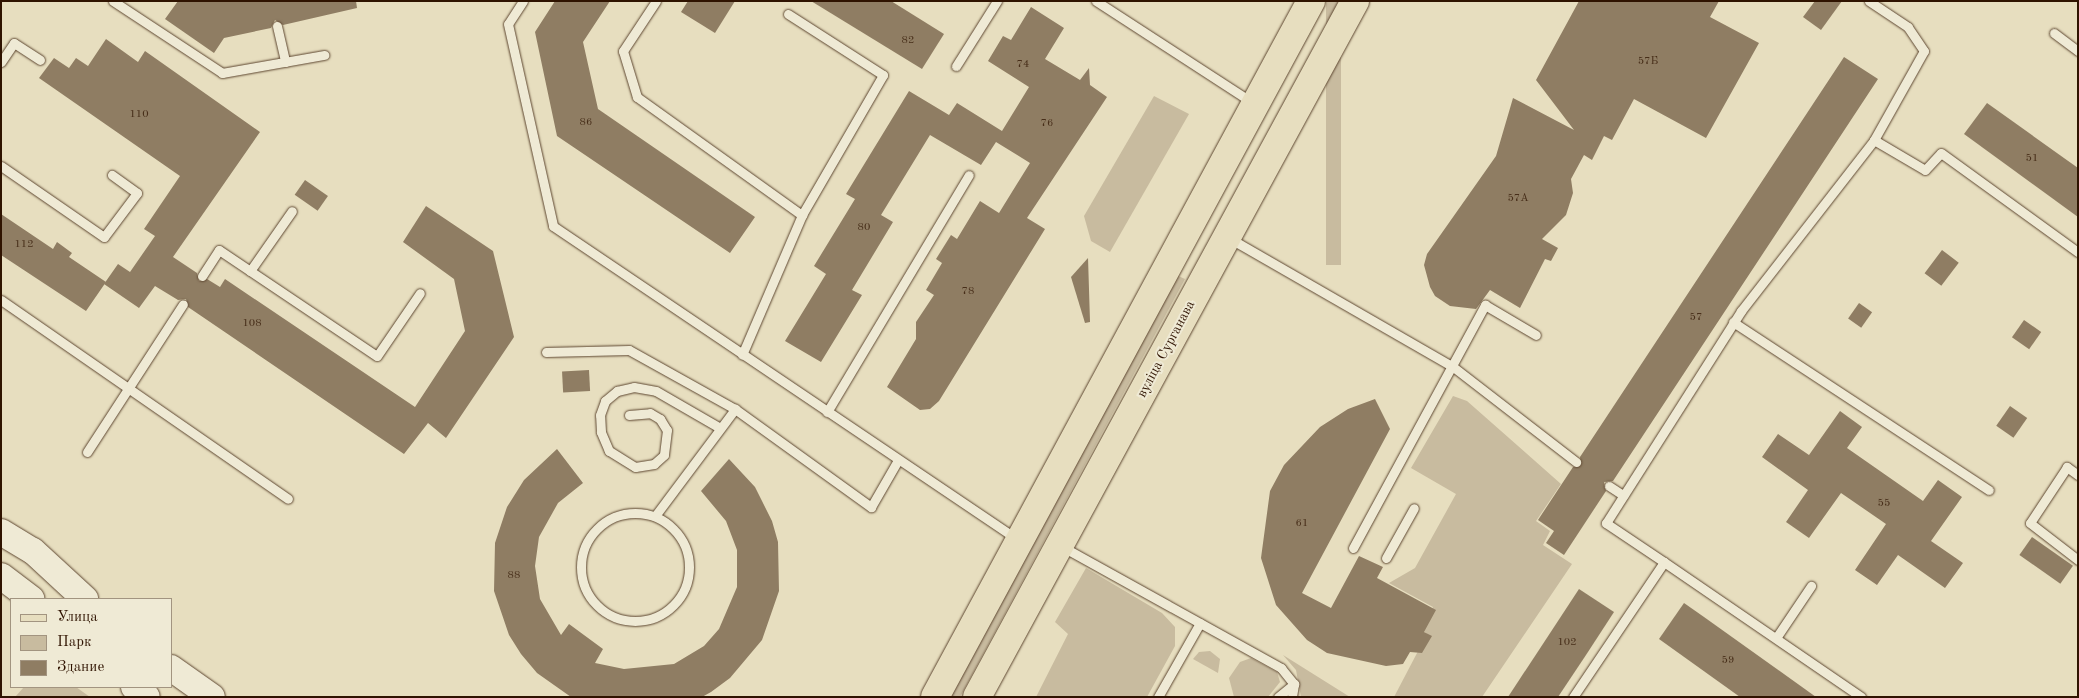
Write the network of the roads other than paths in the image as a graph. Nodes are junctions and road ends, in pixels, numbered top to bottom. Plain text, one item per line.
1 (114, 1) edge
2 (523, 1) edge
3 (656, 1) edge
4 (997, 1) edge
5 (1096, 1) edge
6 (1311, 1) edge
7 (1355, 1) edge
8 (1869, 1) edge
9 (788, 14) dead end
10 (277, 26) dead end
11 (2054, 33) dead end
12 (2078, 51) edge
13 (324, 55) dead end
14 (40, 60) dead end
15 (1, 62) edge
16 (285, 62) junction
17 (956, 66) dead end
18 (1256, 105) junction
19 (1874, 140) junction
20 (1, 166) edge
21 (112, 175) dead end
22 (969, 175) dead end
23 (292, 210) dead end
24 (802, 215) junction
25 (1227, 237) junction
26 (2078, 252) edge
27 (250, 271) junction
28 (202, 276) dead end
29 (420, 293) dead end
30 (1, 300) edge
31 (183, 304) dead end
32 (1734, 322) junction
33 (1536, 335) dead end
34 (546, 352) dead end
35 (742, 356) junction
36 (1452, 366) junction
37 (127, 387) junction
38 (735, 409) junction
39 (827, 412) junction
40 (629, 415) dead end
41 (720, 428) junction
42 (87, 452) dead end
43 (898, 460) junction
44 (1576, 462) dead end
45 (2078, 475) edge
46 (1610, 486) dead end
47 (1989, 490) dead end
48 (1623, 495) junction
49 (288, 499) dead end
50 (1414, 508) dead end
51 (655, 516) junction
52 (1, 532) edge
53 (1021, 542) junction
54 (1060, 545) junction
55 (1353, 548) dead end
56 (1386, 558) dead end
57 (2078, 560) edge
58 (1664, 562) junction
59 (1, 576) edge
60 (1811, 586) dead end
61 (30, 598) edge
62 (84, 598) edge
63 (1200, 623) junction
64 (1776, 638) junction
65 (172, 669) edge
66 (1294, 684) junction
67 (135, 688) edge
68 (147, 697) edge
69 (212, 697) edge
70 (935, 697) edge
71 (977, 697) edge
72 (1158, 697) edge
73 (1278, 697) edge
74 (1292, 697) edge
75 (1573, 697) edge
76 (1861, 697) edge

1 - 16 lane
2 - 35 lane
3 - 24 lane
4 - 17 lane
5 - 18 lane
6 - 18 main road
7 - 25 main road, вуліца Сурганава
8 - 19 lane
9 - 24 lane
10 - 16 lane
11 - 12 lane
13 - 16 lane
14 - 15 lane
18 - 53 main road
19 - 26 lane
19 - 32 lane
20 - 21 lane
22 - 39 lane
23 - 27 lane
24 - 35 lane
25 - 36 lane
25 - 54 main road, вуліца Сурганава
27 - 28 lane
27 - 29 lane
30 - 37 lane
31 - 37 lane
32 - 47 lane
32 - 48 lane
33 - 36 lane
34 - 38 lane
35 - 39 lane
36 - 44 lane
36 - 55 lane
37 - 42 lane
37 - 49 lane
38 - 41 lane
38 - 43 lane
39 - 43 lane
40 - 41 lane
41 - 51 lane
43 - 53 lane
45 - 57 lane
46 - 48 lane
48 - 58 lane
50 - 56 lane
51 - 51 lane
52 - 62 main road
53 - 70 main road
54 - 63 lane
54 - 71 main road, вуліца Сурганава
58 - 64 lane
58 - 75 lane
59 - 61 main road
60 - 64 lane
63 - 66 lane
63 - 72 lane
64 - 76 lane
65 - 69 main road
66 - 73 lane
66 - 74 lane
67 - 68 main road

